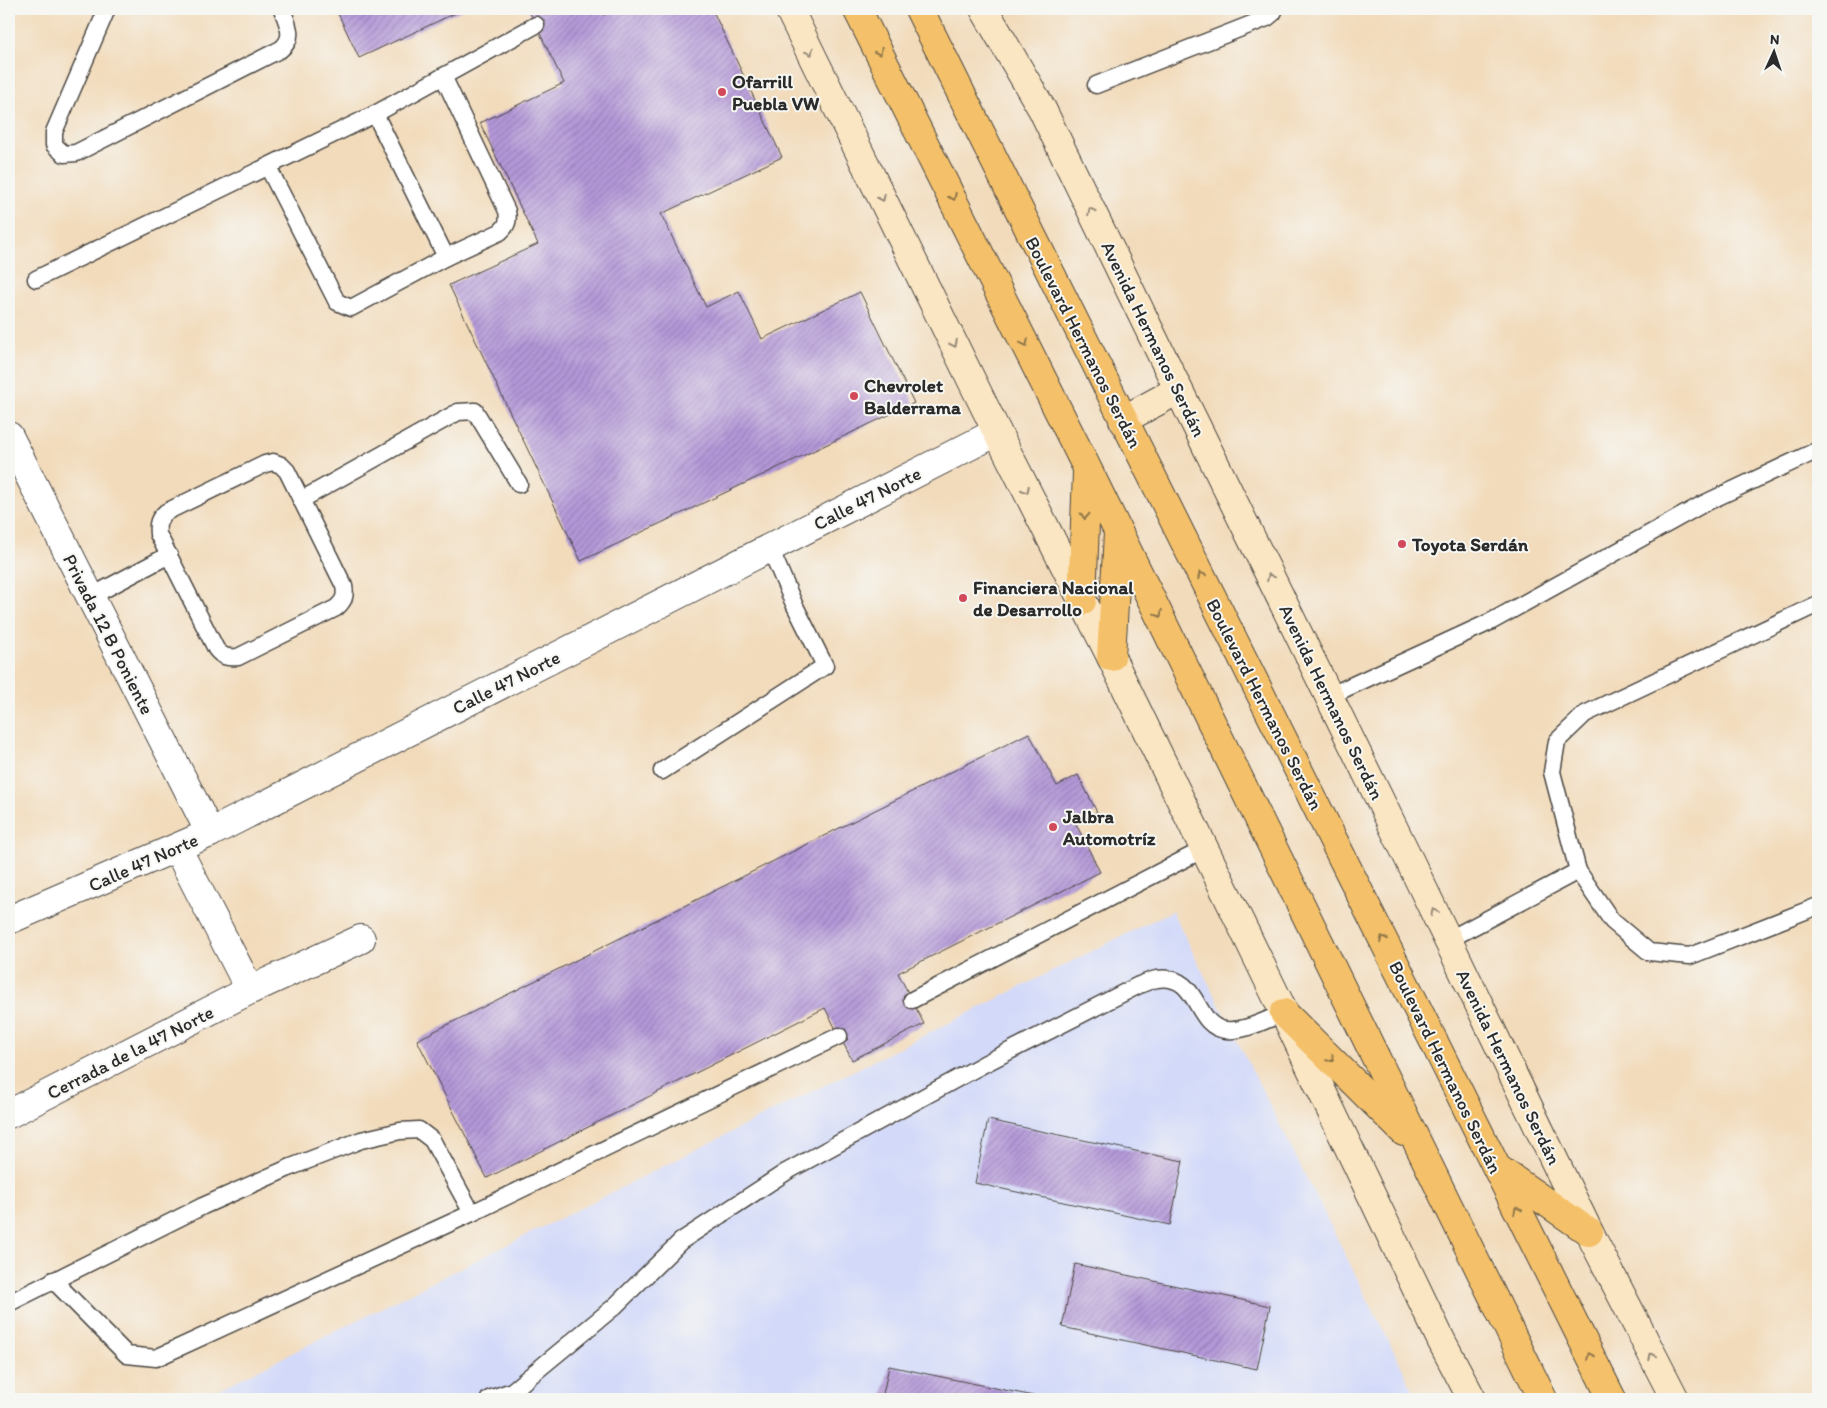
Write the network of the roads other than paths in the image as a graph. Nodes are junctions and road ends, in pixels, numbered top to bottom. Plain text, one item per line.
1 (107, 9) edge
2 (282, 9) edge
3 (789, 9) edge
4 (857, 9) edge
5 (919, 9) edge
6 (984, 9) edge
7 (1275, 9) edge
8 (536, 25) dead end
9 (444, 76) junction
10 (1096, 85) dead end
11 (375, 114) junction
12 (268, 166) junction
13 (446, 257) junction
14 (36, 279) dead end
15 (1178, 390) junction
16 (1123, 420) junction
17 (997, 432) junction
18 (9, 436) edge
19 (1818, 450) edge
20 (1087, 468) junction
21 (519, 484) dead end
22 (301, 500) junction
23 (1118, 531) junction
24 (770, 548) junction
25 (169, 555) junction
26 (90, 597) junction
27 (1082, 601) junction
28 (1818, 604) edge
29 (1110, 657) junction
30 (1329, 696) junction
31 (662, 771) dead end
32 (210, 833) junction
33 (177, 848) junction
34 (1204, 849) junction
35 (1578, 870) junction
36 (1818, 906) edge
37 (9, 920) edge
38 (361, 939) dead end
39 (1448, 940) junction
40 (250, 990) junction
41 (912, 1000) dead end
42 (1284, 1013) junction
43 (839, 1036) dead end
44 (9, 1114) edge
45 (1420, 1147) junction
46 (1496, 1168) junction
47 (472, 1213) junction
48 (1589, 1232) junction
49 (53, 1280) junction
50 (9, 1303) edge
51 (489, 1399) edge
52 (1472, 1399) edge
53 (1543, 1399) edge
54 (1612, 1399) edge
55 (1675, 1399) edge

1 - 2 lane
3 -> 17 main road
4 -> 20 main road
5 - 16 main road, Boulevard Hermanos Serdán
15 -> 6 main road, Avenida Hermanos Serdán
7 - 10 lane
8 - 9 lane
9 - 11 lane
9 - 13 lane
11 - 12 lane
11 - 13 lane
12 - 13 lane
12 - 14 lane
15 - 16 main road
30 -> 15 main road, Avenida Hermanos Serdán
46 -> 16 main road, Boulevard Hermanos Serdán
17 - 24 street, Calle 47 Norte
17 -> 27 main road
18 - 26 street, Privada 12 B Poniente
19 - 30 lane
20 - 23 main road
20 -> 27 main road
21 - 22 lane
22 - 25 lane
22 - 25 lane
23 - 29 main road
23 -> 45 main road
24 - 31 lane
24 - 32 street, Calle 47 Norte
25 - 26 lane
26 - 32 street, Privada 12 B Poniente
27 - 29 main road
28 - 35 lane
29 - 34 main road
39 -> 30 main road, Avenida Hermanos Serdán
32 - 33 street, Calle 47 Norte
33 - 37 street, Calle 47 Norte
33 - 40 street
34 - 41 lane
34 - 42 main road
35 - 36 lane
35 - 39 lane
38 - 40 street, Cerrada de la 47 Norte
39 - 48 main road, Avenida Hermanos Serdán
40 - 44 street, Cerrada de la 47 Norte
42 -> 45 main road
42 - 51 lane
42 - 52 main road
43 - 47 lane
45 - 53 main road
46 - 48 main road
54 -> 46 main road, Boulevard Hermanos Serdán
47 - 49 lane
47 - 49 lane
55 -> 48 main road, Avenida Hermanos Serdán
49 - 50 lane

